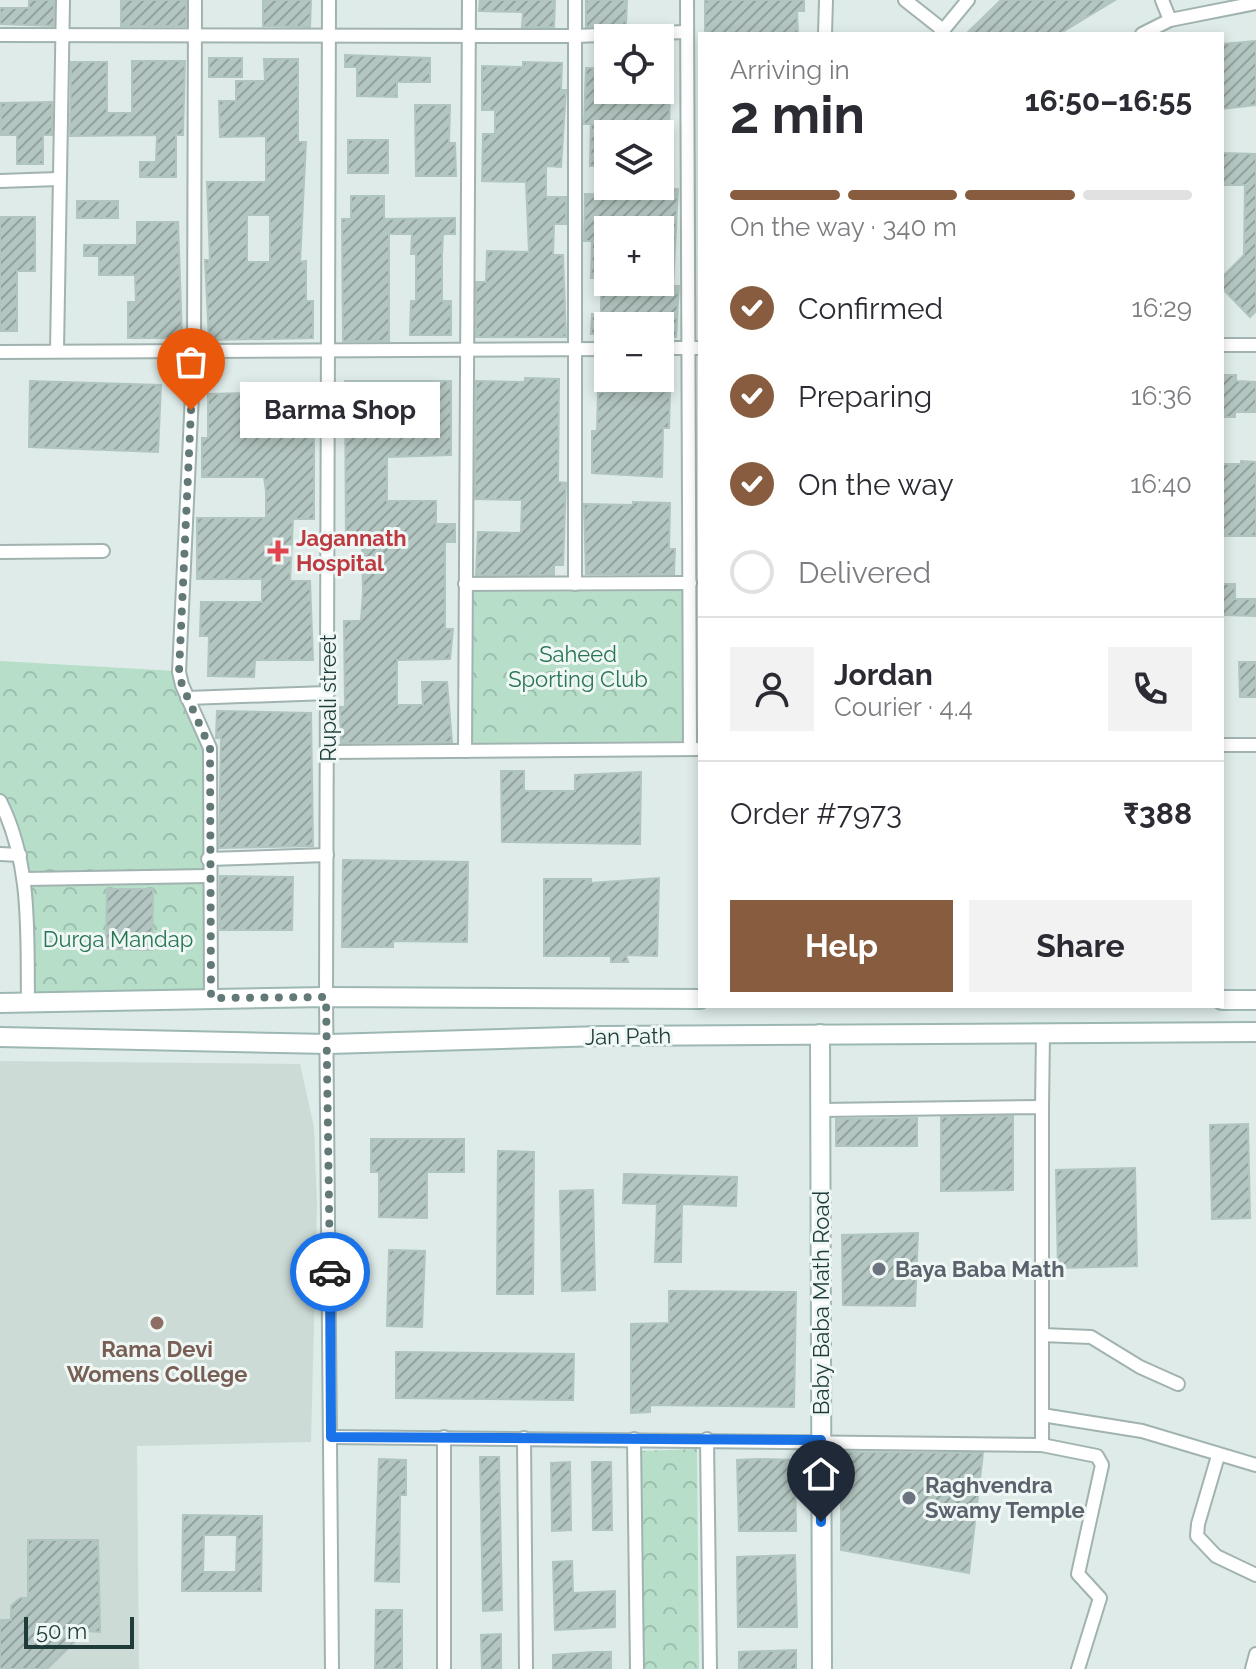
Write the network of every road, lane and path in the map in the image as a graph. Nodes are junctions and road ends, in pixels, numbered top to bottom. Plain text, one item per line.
1 (63, 0) edge
2 (195, 0) edge
3 (329, 0) edge
4 (469, 0) edge
5 (575, 0) edge
6 (687, 0) edge
7 (826, 0) edge
8 (905, 0) edge
9 (968, 0) edge
10 (1162, 0) edge
11 (1256, 3) edge
12 (1170, 20) junction
13 (686, 32) junction
14 (825, 32) edge
15 (942, 32) edge
16 (1146, 32) edge
17 (0, 35) edge
18 (468, 35) junction
19 (195, 36) junction
20 (575, 36) junction
21 (63, 37) junction
22 (328, 37) junction
23 (58, 179) junction
24 (0, 181) edge
25 (1224, 345) edge
26 (1256, 345) edge
27 (693, 348) edge
28 (465, 349) junction
29 (576, 349) junction
30 (594, 349) edge
31 (57, 351) junction
32 (194, 351) junction
33 (0, 352) edge
34 (326, 353) junction
35 (103, 551) dead end
36 (0, 552) edge
37 (690, 583) junction
38 (465, 584) junction
39 (575, 584) junction
40 (328, 693) junction
41 (187, 698) junction
42 (1224, 745) edge
43 (1256, 745) edge
44 (695, 749) edge
45 (465, 751) junction
46 (329, 752) junction
47 (0, 801) edge
48 (0, 854) edge
49 (20, 855) junction
50 (327, 855) junction
51 (208, 859) junction
52 (208, 876) junction
53 (25, 879) junction
54 (326, 997) junction
55 (211, 998) junction
56 (698, 999) edge
57 (1224, 1000) edge
58 (1256, 1000) edge
59 (0, 1003) edge
60 (28, 1003) junction
61 (1256, 1032) edge
62 (1043, 1033) junction
63 (820, 1034) junction
64 (0, 1037) edge
65 (329, 1044) junction
66 (1042, 1107) junction
67 (821, 1110) junction
68 (1042, 1335) junction
69 (1178, 1384) dead end
70 (1042, 1415) junction
71 (331, 1437) junction
72 (444, 1437) junction
73 (524, 1438) junction
74 (634, 1439) junction
75 (707, 1439) junction
76 (821, 1440) junction
77 (1042, 1445) junction
78 (1218, 1456) junction
79 (1256, 1465) edge
80 (1256, 1575) edge
81 (1256, 1654) edge
82 (332, 1669) edge
83 (444, 1669) edge
84 (526, 1669) edge
85 (637, 1669) edge
86 (710, 1669) edge
87 (822, 1669) edge
88 (1078, 1669) edge
89 (1252, 1669) edge

1 - 21 street
2 - 19 street
3 - 22 street, Rupali street
4 - 18 street
5 - 20 street
6 - 13 street
7 - 14 street
8 - 15 street
9 - 15 street
10 - 12 street
11 - 12 street
12 - 16 street
13 - 20 street
13 - 27 street
17 - 21 street
18 - 20 street
18 - 22 street
18 - 28 street
19 - 21 street
19 - 22 street
19 - 32 street
20 - 29 street
21 - 23 street
22 - 34 street, Rupali street
23 - 24 street
23 - 31 street
25 - 26 street
27 - 37 street
28 - 29 street
28 - 34 street
28 - 38 street
29 - 30 street
29 - 39 street
31 - 32 street
31 - 33 street
32 - 34 street
32 - 41 street
34 - 40 street, Rupali street
35 - 36 street
37 - 39 street
37 - 44 street
38 - 39 street
38 - 45 street
40 - 41 street
40 - 46 street, Rupali street
41 - 51 street
42 - 43 street
44 - 45 street
45 - 46 street
46 - 50 street, Rupali street
47 - 49 street
48 - 49 street
49 - 53 street
50 - 51 street
50 - 54 street, Rupali street
51 - 52 street
52 - 53 street
52 - 55 street
53 - 60 street
54 - 55 main road, Jan Path
54 - 56 main road, Jan Path
54 - 65 street, Rupali street
55 - 60 main road, Jan Path
57 - 58 main road
59 - 60 main road, Jan Path
61 - 62 main road, Jan Path
62 - 63 main road, Jan Path
62 - 66 street
63 - 65 main road, Jan Path
63 - 67 main road, Baby Baba Math Road
64 - 65 main road, Jan Path
65 - 71 street, Rupali street
66 - 67 street
66 - 68 street
67 - 76 main road, Baby Baba Math Road
68 - 69 street
68 - 70 street
70 - 77 street
70 - 78 street
71 - 72 street
71 - 82 street, Rupali street
72 - 73 street
72 - 83 street
73 - 74 street
73 - 84 street
74 - 75 street
74 - 85 street
75 - 76 street
75 - 86 street
76 - 77 street
76 - 87 main road, Baby Baba Math Road
77 - 88 street
78 - 79 street
78 - 80 street
81 - 89 street

